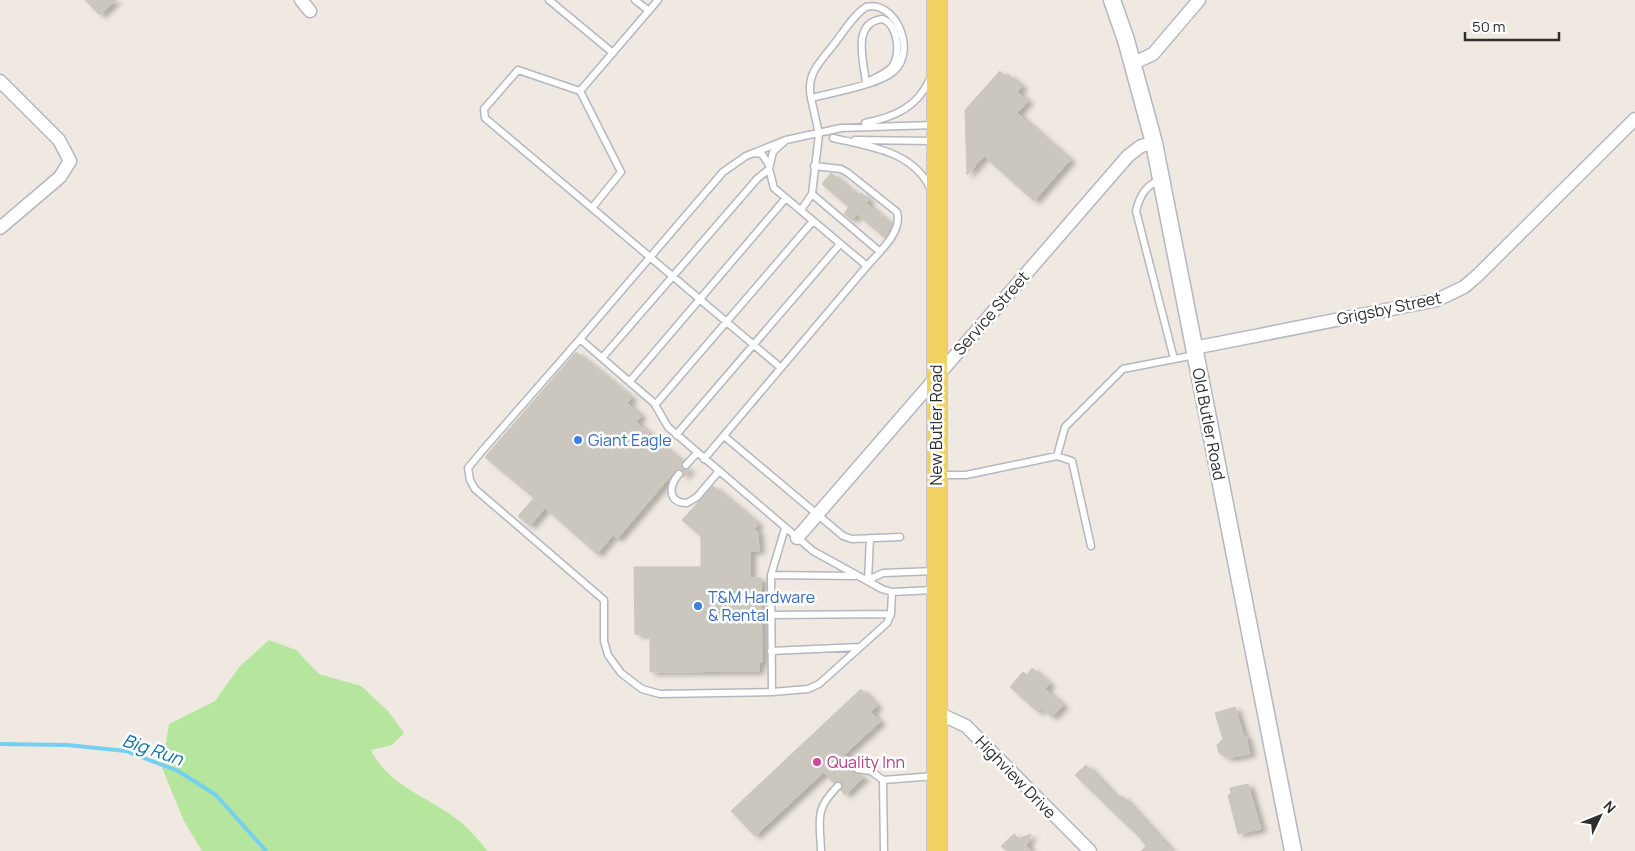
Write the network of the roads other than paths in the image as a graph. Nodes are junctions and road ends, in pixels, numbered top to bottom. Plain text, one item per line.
1 (301, 0) edge
2 (549, 0) edge
3 (635, 0) edge
4 (658, 0) edge
5 (937, 0) edge
6 (1112, 0) edge
7 (1199, 0) edge
8 (310, 11) dead end
9 (649, 11) junction
10 (937, 49) junction
11 (613, 53) junction
12 (1132, 64) junction
13 (0, 81) edge
14 (866, 83) junction
15 (580, 91) junction
16 (811, 98) junction
17 (1635, 119) edge
18 (848, 127) junction
19 (937, 133) junction
20 (819, 134) junction
21 (833, 138) junction
22 (786, 140) junction
23 (1154, 142) junction
24 (753, 153) junction
25 (814, 166) junction
26 (769, 167) junction
27 (1161, 178) junction
28 (812, 194) junction
29 (786, 198) junction
30 (592, 208) junction
31 (800, 210) junction
32 (937, 215) junction
33 (813, 221) junction
34 (0, 228) edge
35 (840, 244) junction
36 (879, 251) junction
37 (650, 257) junction
38 (867, 266) junction
39 (673, 276) junction
40 (700, 300) junction
41 (727, 322) junction
42 (580, 338) junction
43 (754, 345) junction
44 (1195, 352) junction
45 (602, 358) junction
46 (1174, 359) junction
47 (781, 368) junction
48 (936, 376) junction
49 (630, 381) junction
50 (656, 405) junction
51 (676, 435) junction
52 (724, 436) junction
53 (697, 452) junction
54 (1057, 456) junction
55 (704, 459) junction
56 (686, 465) dead end
57 (719, 471) junction
58 (679, 474) dead end
59 (936, 474) junction
60 (817, 516) junction
61 (785, 528) junction
62 (900, 537) dead end
63 (797, 538) junction
64 (870, 538) junction
65 (1091, 546) dead end
66 (771, 575) junction
67 (857, 576) junction
68 (868, 580) junction
69 (936, 580) junction
70 (892, 592) junction
71 (892, 614) junction
72 (771, 616) junction
73 (860, 648) junction
74 (771, 651) junction
75 (772, 692) junction
76 (936, 712) junction
77 (857, 769) dead end
78 (936, 776) junction
79 (883, 780) junction
80 (838, 786) dead end
81 (820, 851) edge
82 (884, 851) edge
83 (937, 851) edge
84 (1090, 851) edge
85 (1293, 851) edge

1 - 8 street
2 - 11 lane
3 - 9 lane
4 - 9 lane
5 - 10 main road, New Butler Road
6 - 12 street, Old Butler Road
7 - 12 street
9 - 11 lane
10 - 18 lane
10 - 19 main road, New Butler Road
11 - 15 lane
12 - 23 street, Old Butler Road
13 - 34 street
14 - 14 lane
14 - 16 lane
14 - 16 lane
15 - 30 lane
15 - 30 lane
16 - 20 lane
17 - 44 street, Grigsby Street
18 - 19 lane
18 - 20 lane
19 - 21 lane
19 - 32 main road, New Butler Road
20 - 21 lane
20 - 22 lane
20 - 25 lane
21 - 32 lane
22 - 24 lane
22 - 26 lane
23 - 27 street, Old Butler Road
23 - 48 street, Service Street
24 - 26 lane
24 - 37 lane
25 - 28 lane
25 - 36 lane
26 - 29 lane
26 - 39 lane
27 - 44 street, Old Butler Road
27 - 46 lane
28 - 31 lane
28 - 36 lane
29 - 31 lane
29 - 40 lane
30 - 37 lane
31 - 33 lane
32 - 48 main road, New Butler Road
33 - 35 lane
33 - 41 lane
35 - 38 lane
35 - 43 lane
36 - 38 lane
37 - 39 lane
37 - 42 lane
38 - 47 lane
39 - 40 lane
39 - 45 lane
40 - 41 lane
40 - 49 lane
41 - 43 lane
41 - 50 lane
42 - 45 lane
42 - 75 lane
43 - 47 lane
43 - 51 lane
44 - 46 lane
44 - 85 street, Old Butler Road
45 - 49 lane
46 - 54 lane
47 - 52 lane
48 - 59 main road, New Butler Road
48 - 60 street, Service Street
49 - 50 lane
50 - 51 lane
51 - 53 lane
52 - 55 lane
52 - 60 lane
53 - 55 lane
53 - 56 lane
54 - 59 lane
54 - 65 lane
55 - 57 lane
57 - 58 lane
57 - 61 lane
59 - 69 main road, New Butler Road
60 - 63 street, Service Street
60 - 64 lane
61 - 63 lane
61 - 66 lane
62 - 64 lane
63 - 67 lane
64 - 68 lane
66 - 67 lane
66 - 72 lane
67 - 68 lane
68 - 69 lane
68 - 70 lane
69 - 70 lane
69 - 76 main road, New Butler Road
70 - 71 lane
71 - 72 lane
71 - 73 lane
72 - 74 lane
73 - 74 lane
73 - 75 lane
74 - 75 lane
76 - 78 main road, New Butler Road
76 - 84 street, Highview Drive
77 - 79 lane
78 - 79 lane
78 - 83 main road, New Butler Road
79 - 82 lane
80 - 81 lane

